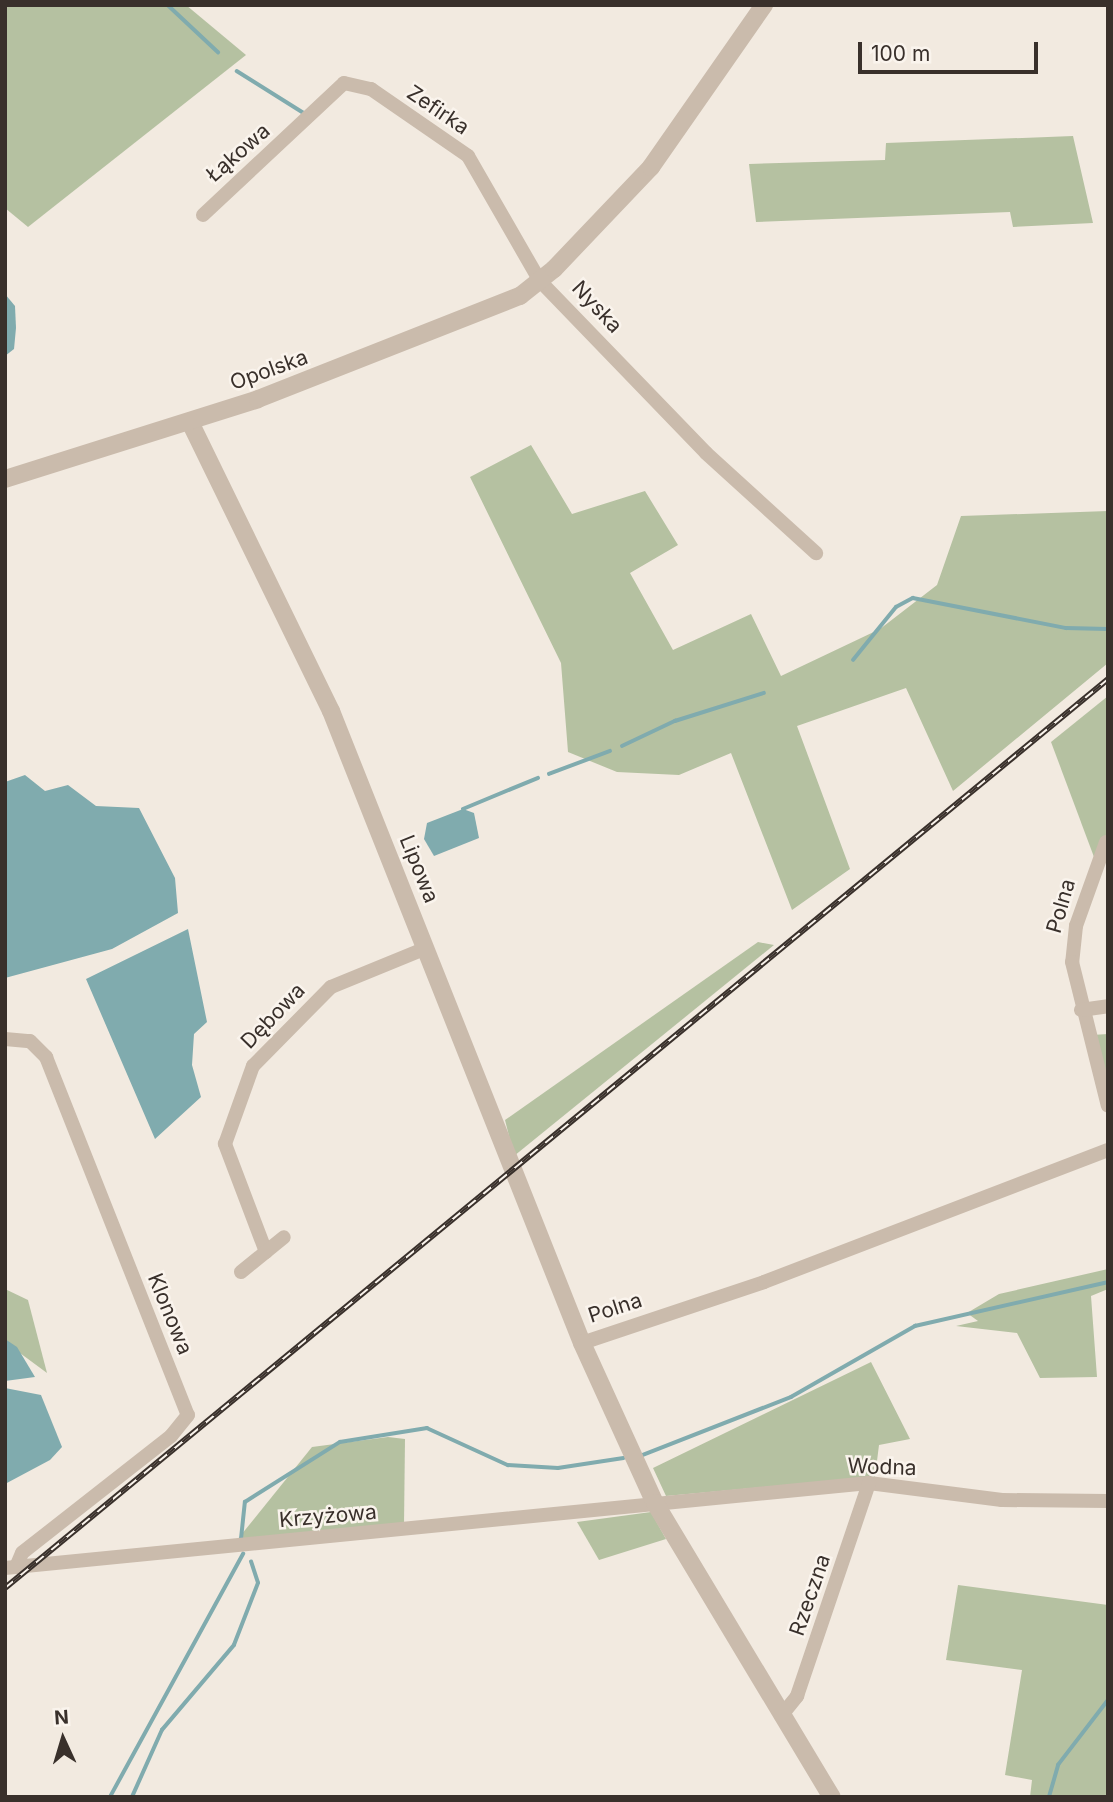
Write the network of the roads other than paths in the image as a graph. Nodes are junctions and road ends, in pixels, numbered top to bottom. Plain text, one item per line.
1 (764, 5) edge
2 (302, 125) joint
3 (203, 215) dead end
4 (540, 281) junction
5 (190, 422) junction
6 (5, 479) edge
7 (816, 553) dead end
8 (1106, 842) dead end
9 (426, 948) junction
10 (1108, 1006) edge
11 (1081, 1010) junction
12 (5, 1039) edge
13 (1108, 1106) edge
14 (1108, 1150) edge
15 (285, 1237) dead end
16 (266, 1252) junction
17 (241, 1272) dead end
18 (582, 1343) junction
19 (869, 1483) junction
20 (1108, 1501) edge
21 (654, 1503) junction
22 (10, 1568) edge
23 (781, 1716) junction
24 (832, 1797) edge

1 - 4 street, Nyska
2 - 3 street, Łąkowa
2 - 4 street, Zefirka
4 - 5 street, Opolska
4 - 7 street, Nyska
5 - 6 street, Opolska
5 - 9 street, Lipowa
8 - 11 street, Polna
9 - 16 street, Dębowa
9 - 18 street, Lipowa
10 - 11 street
11 - 13 street, Polna
12 - 22 street, Klonowa
14 - 18 street, Polna
15 - 16 street
16 - 17 street
18 - 21 street, Polna
19 - 20 street, Wodna
19 - 21 street, Wodna
19 - 23 street, Rzeczna
21 - 22 street, Krzyżowa
21 - 23 street, Polna
23 - 24 street, Polna

